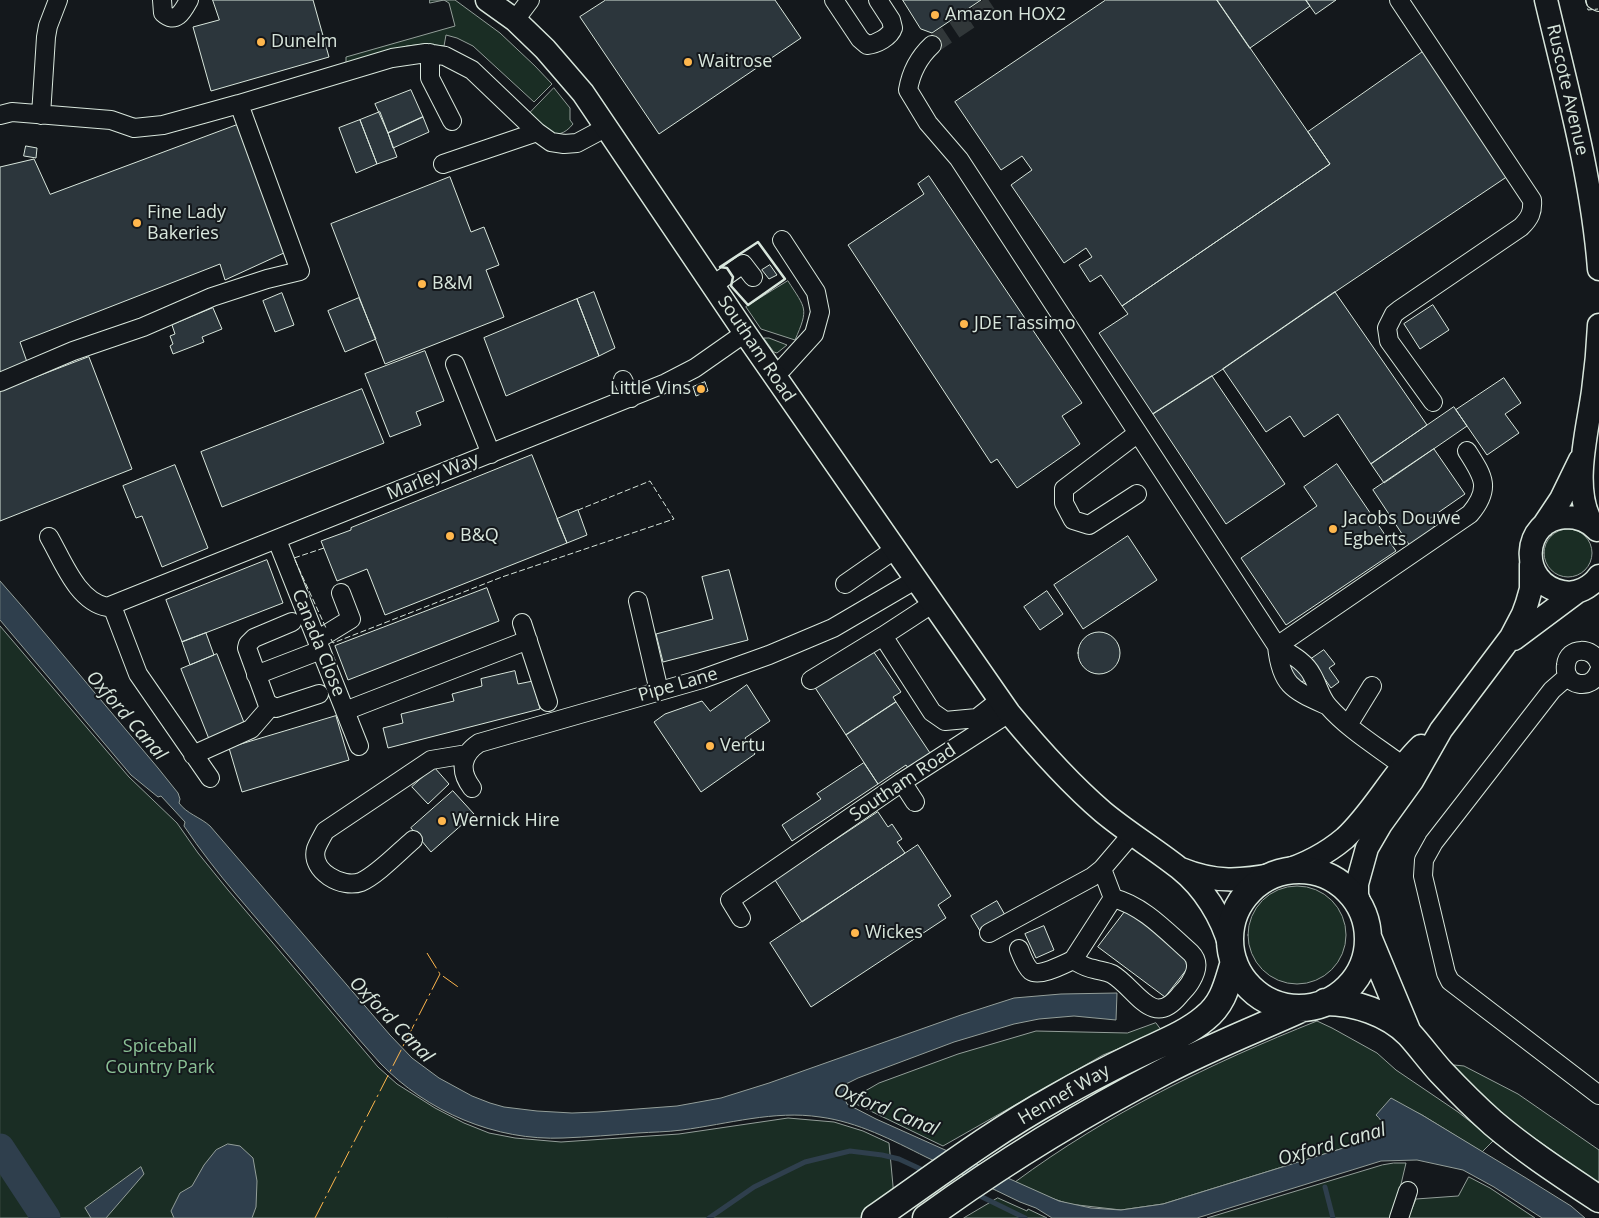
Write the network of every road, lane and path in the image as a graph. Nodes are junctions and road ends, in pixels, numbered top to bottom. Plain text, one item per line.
1 (58, 0) edge
2 (162, 0) edge
3 (189, 0) edge
4 (487, 0) edge
5 (530, 0) edge
6 (834, 0) edge
7 (878, 0) edge
8 (1399, 0) edge
9 (1546, 0) edge
10 (1595, 0) edge
11 (1599, 2) edge
12 (515, 20) junction
13 (932, 45) tunnel mouth
14 (430, 53) junction
15 (239, 104) junction
16 (0, 115) edge
17 (41, 115) junction
18 (452, 121) dead end
19 (606, 127) junction
20 (537, 132) junction
21 (443, 164) dead end
22 (782, 240) dead end
23 (1599, 269) edge
24 (753, 277) dead end
25 (713, 285) junction
26 (1599, 325) edge
27 (745, 333) junction
28 (455, 364) dead end
29 (774, 375) junction
30 (623, 380) dead end
31 (0, 382) edge
32 (631, 398) junction
33 (1433, 402) dead end
34 (1138, 433) junction
35 (1467, 451) dead end
36 (491, 454) junction
37 (1582, 456) junction
38 (1138, 494) dead end
39 (1539, 530) junction
40 (1598, 532) edge
41 (49, 537) dead end
42 (277, 540) junction
43 (894, 550) junction
44 (1531, 564) junction
45 (915, 580) junction
46 (845, 584) dead end
47 (1591, 585) edge
48 (341, 593) dead end
49 (638, 601) dead end
50 (932, 604) junction
51 (112, 606) junction
52 (292, 622) dead end
53 (522, 623) dead end
54 (883, 636) junction
55 (528, 640) junction
56 (319, 645) junction
57 (1278, 646) junction
58 (1504, 647) junction
59 (1593, 648) edge
60 (1599, 672) edge
61 (256, 675) junction
62 (1568, 676) junction
63 (811, 680) dead end
64 (1372, 686) dead end
65 (659, 691) junction
66 (319, 694) dead end
67 (548, 702) dead end
68 (271, 706) junction
69 (1328, 706) junction
70 (1004, 707) junction
71 (345, 711) junction
72 (1348, 725) junction
73 (1441, 730) junction
74 (359, 746) dead end
75 (467, 754) junction
76 (193, 755) junction
77 (1403, 766) junction
78 (210, 778) dead end
79 (902, 782) junction
80 (472, 788) dead end
81 (915, 802) dead end
82 (1131, 835) junction
83 (413, 840) dead end
84 (1102, 869) junction
85 (1180, 869) junction
86 (1279, 873) junction
87 (1113, 898) junction
88 (1362, 911) junction
89 (741, 918) dead end
90 (989, 934) dead end
91 (1368, 937) junction
92 (1019, 949) dead end
93 (1232, 955) junction
94 (1073, 960) junction
95 (1314, 1005) junction
96 (1408, 1033) junction
97 (1599, 1096) edge
98 (1408, 1192) dead end
99 (1599, 1199) edge
100 (875, 1218) edge
101 (926, 1218) edge
102 (1400, 1218) edge

1 - 17 street
2 - 3 street
4 - 12 main road, Southam Road
5 - 12 street
6 - 7 street
8 - 33 street
9 - 23 main road, Ruscote Avenue
10 - 11 street
12 - 19 main road, Southam Road
13 - 34 street
14 - 15 street
14 - 18 street
14 - 20 street
15 - 17 street
15 - 31 street
16 - 17 street
19 - 20 street
19 - 25 main road, Southam Road
20 - 21 street
22 - 29 street
24 - 25 street
25 - 27 main road, Southam Road
26 - 37 main road
27 - 29 main road, Southam Road
27 - 32 street, Marley Way
28 - 36 street
29 - 43 main road, Southam Road
30 - 32 street
32 - 36 street, Marley Way
34 - 38 street
34 - 57 street
35 - 57 street
36 - 42 street, Marley Way
37 - 39 main road
37 - 40 main road
39 - 40 main road
39 - 44 main road
41 - 51 street
42 - 51 street, Marley Way
42 - 56 street, Canada Close
43 - 45 main road, Southam Road
43 - 46 street
44 - 47 main road
44 - 58 main road
45 - 50 main road, Southam Road
45 - 65 street, Pipe Lane
47 - 58 main road
48 - 56 street
49 - 65 street
50 - 54 street
50 - 70 main road, Southam Road
51 - 76 street
52 - 61 street
53 - 55 street
54 - 63 street
54 - 70 street
55 - 67 street
55 - 71 street
56 - 61 street
56 - 71 street, Canada Close
57 - 69 street
57 - 69 street
58 - 73 main road
59 - 60 street
59 - 62 street
60 - 62 street
61 - 68 street
62 - 97 street
64 - 72 street
65 - 75 street, Pipe Lane
66 - 68 street
68 - 76 street
69 - 72 street
70 - 79 street, Southam Road
70 - 82 main road, Southam Road
71 - 74 street, Canada Close
72 - 77 street
73 - 77 main road
73 - 88 main road
75 - 80 street
75 - 83 street
76 - 78 street
77 - 86 main road
79 - 81 street
79 - 89 street, Southam Road
82 - 84 street
82 - 85 main road, Southam Road
84 - 87 street
84 - 90 street
85 - 86 main road, Southam Road
85 - 93 main road, Southam Road
86 - 88 highway
86 - 93 highway
87 - 94 street
87 - 94 street
88 - 91 highway
91 - 95 highway
91 - 96 highway
92 - 94 street
93 - 95 highway
93 - 100 highway, Hennef Way
95 - 96 highway
95 - 101 highway, Hennef Way
96 - 99 highway
98 - 102 street

